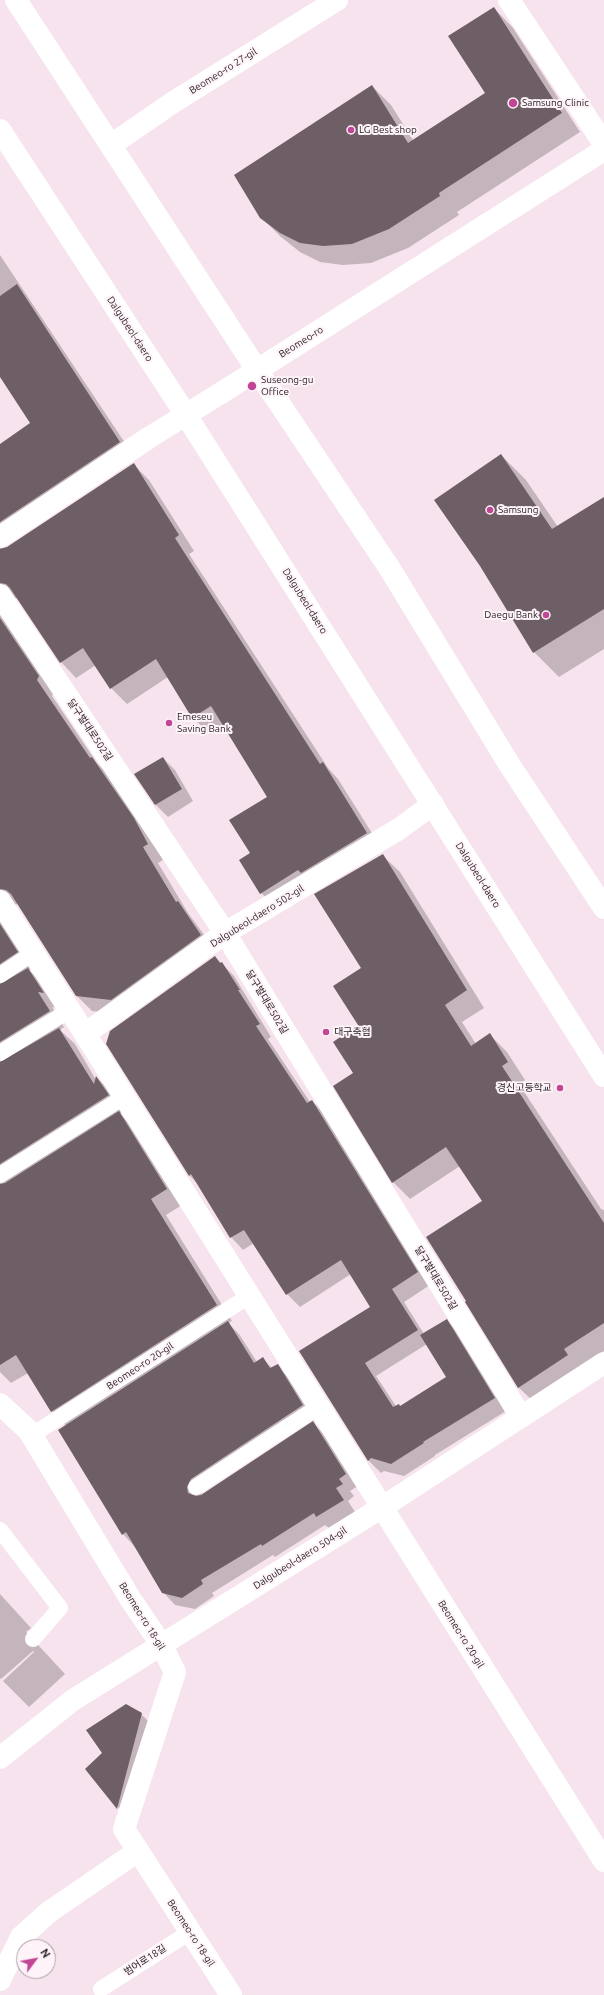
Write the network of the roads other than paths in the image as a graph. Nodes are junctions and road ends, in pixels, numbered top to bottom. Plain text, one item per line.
1 (16, 0) edge
2 (337, 0) edge
3 (509, 0) edge
4 (0, 130) edge
5 (604, 144) edge
6 (111, 145) junction
7 (604, 150) edge
8 (257, 370) junction
9 (186, 415) junction
10 (0, 538) edge
11 (0, 595) edge
12 (433, 804) junction
13 (0, 901) edge
14 (604, 908) edge
15 (225, 933) junction
16 (33, 953) junction
17 (0, 975) edge
18 (70, 1010) junction
19 (85, 1034) junction
20 (0, 1053) edge
21 (604, 1076) edge
22 (124, 1097) junction
23 (0, 1175) edge
24 (249, 1296) junction
25 (604, 1363) edge
26 (0, 1404) edge
27 (318, 1407) junction
28 (521, 1417) junction
29 (32, 1435) junction
30 (196, 1487) dead end
31 (381, 1508) junction
32 (0, 1530) edge
33 (33, 1639) dead end
34 (161, 1644) junction
35 (0, 1758) edge
36 (138, 1851) junction
37 (604, 1861) edge
38 (190, 1932) junction
39 (0, 1980) edge
40 (101, 1989) dead end
41 (231, 1995) edge

1 - 6 street
2 - 6 street, Beomeo-ro 27-gil
3 - 5 street
4 - 9 street, Dalgubeol-daero
6 - 8 street
7 - 8 street, Beomeo-ro
8 - 9 street, Beomeo-ro
8 - 14 street
9 - 10 street, Beomeo-ro
9 - 12 street, Dalgubeol-daero
11 - 15 street, 달구벌대로502길
12 - 15 street, Dalgubeol-daero 502-gil
12 - 21 street, Dalgubeol-daero
13 - 16 street, Beomeo-ro 20-gil
15 - 19 street, Dalgubeol-daero 502-gil
15 - 28 street, 달구벌대로502길
16 - 17 lane
16 - 18 street, Beomeo-ro 20-gil
18 - 19 street, Beomeo-ro 20-gil
18 - 20 lane
19 - 22 street, Beomeo-ro 20-gil
22 - 23 lane
22 - 24 street, Beomeo-ro 20-gil
24 - 27 street, Beomeo-ro 20-gil
24 - 29 lane, Beomeo-ro 20-gil
25 - 28 street, Dalgubeol-daero 504-gil
26 - 29 street, Beomeo-ro 18-gil
27 - 30 lane
27 - 31 street, Beomeo-ro 20-gil
28 - 31 street, Dalgubeol-daero 504-gil
29 - 34 street, Beomeo-ro 18-gil
31 - 34 street, Dalgubeol-daero 504-gil
31 - 37 street, Beomeo-ro 20-gil
32 - 33 lane
34 - 35 street, Dalgubeol-daero 504-gil
34 - 36 street, Beomeo-ro 18-gil
36 - 38 street, Beomeo-ro 18-gil
36 - 39 street
38 - 40 lane, 범어로18길
38 - 41 street, Beomeo-ro 18-gil

